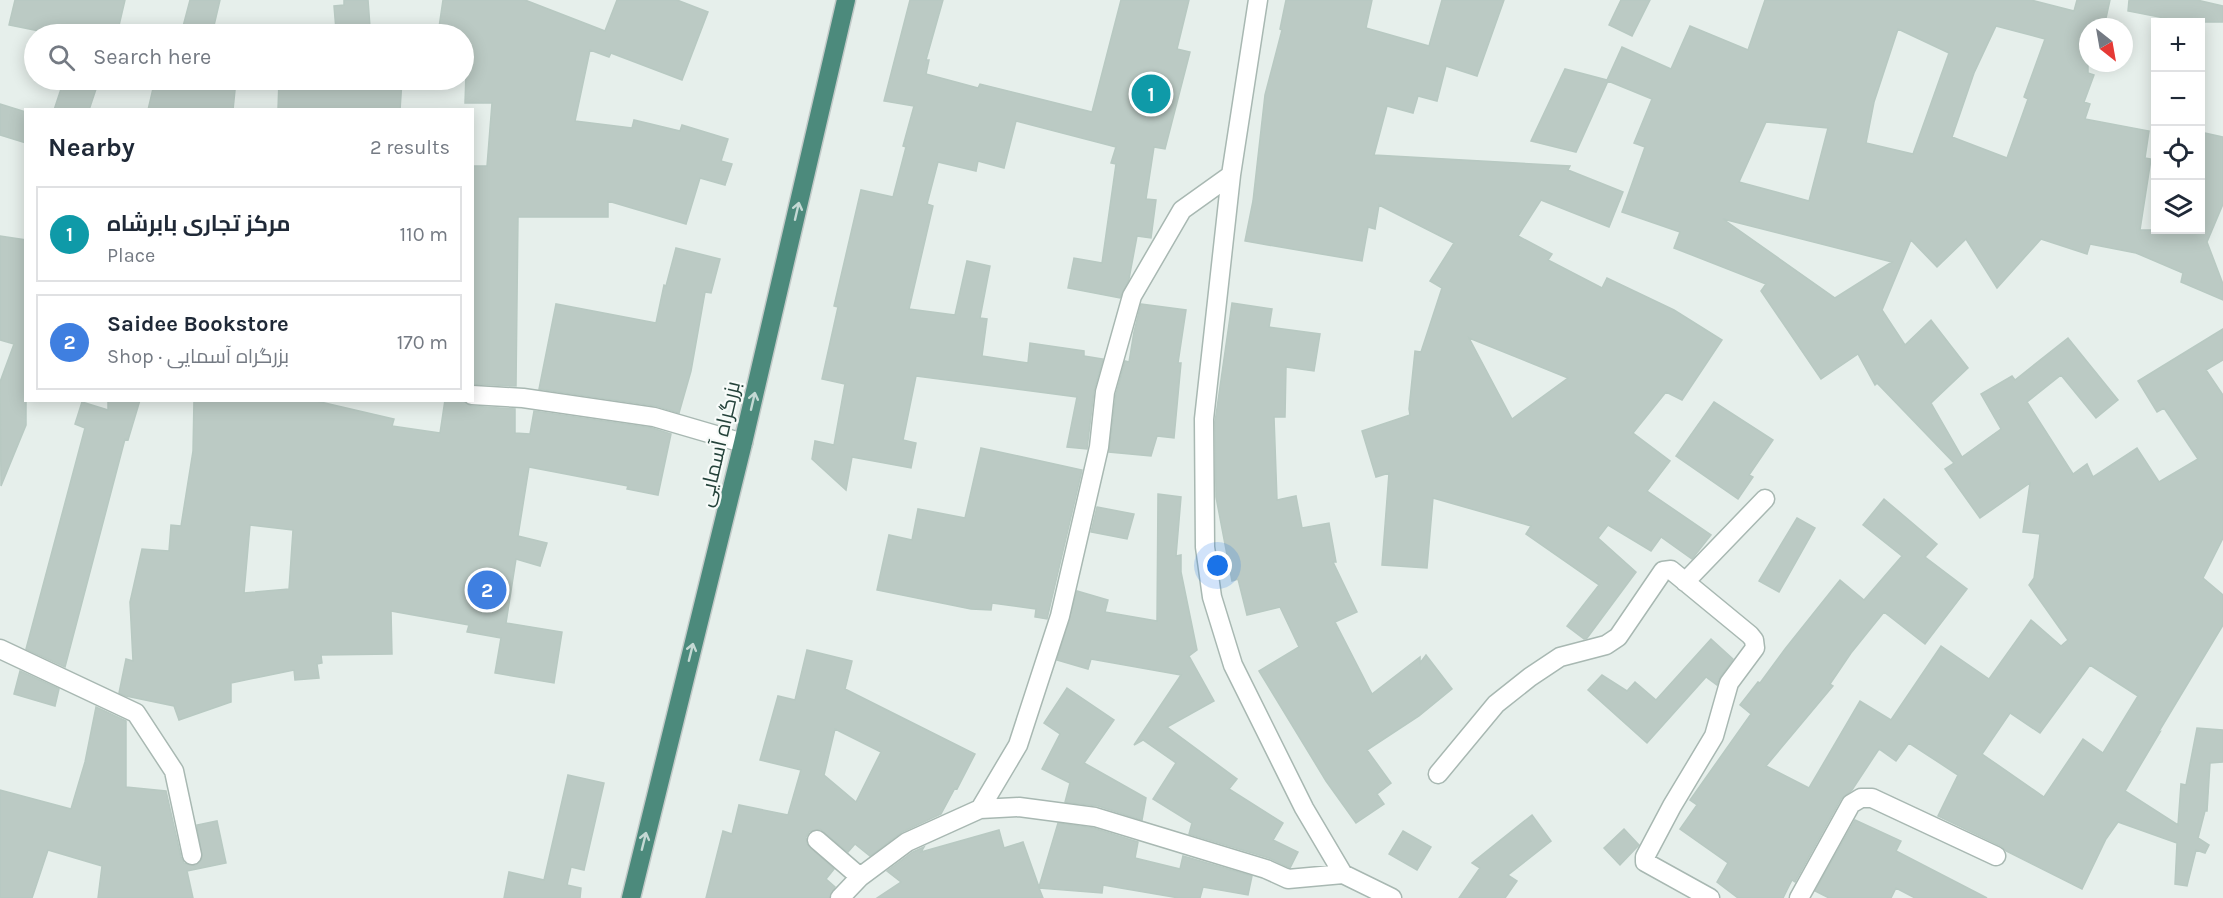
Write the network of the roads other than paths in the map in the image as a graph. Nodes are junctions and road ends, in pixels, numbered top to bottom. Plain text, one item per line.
1 (846, 0) edge
2 (1258, 0) edge
3 (1231, 175) junction
4 (474, 395) edge
5 (743, 443) junction
6 (1765, 500) dead end
7 (1685, 582) junction
8 (0, 649) edge
9 (1438, 774) dead end
10 (980, 808) junction
11 (817, 840) dead end
12 (192, 855) dead end
13 (1996, 856) dead end
14 (1343, 874) junction
15 (860, 877) junction
16 (631, 898) edge
17 (840, 898) edge
18 (1392, 898) edge
19 (1710, 898) edge
20 (1799, 898) edge

5 -> 1 highway, بزرگراه آسمایی
2 - 3 street
3 - 10 street
3 - 14 street
4 - 5 street
16 -> 5 highway, بزرگراه آسمایی
6 - 7 street
7 - 9 street
7 - 19 street
8 - 12 street
10 - 14 street
10 - 15 street
11 - 15 street
13 - 20 street
14 - 18 street
15 - 17 street

